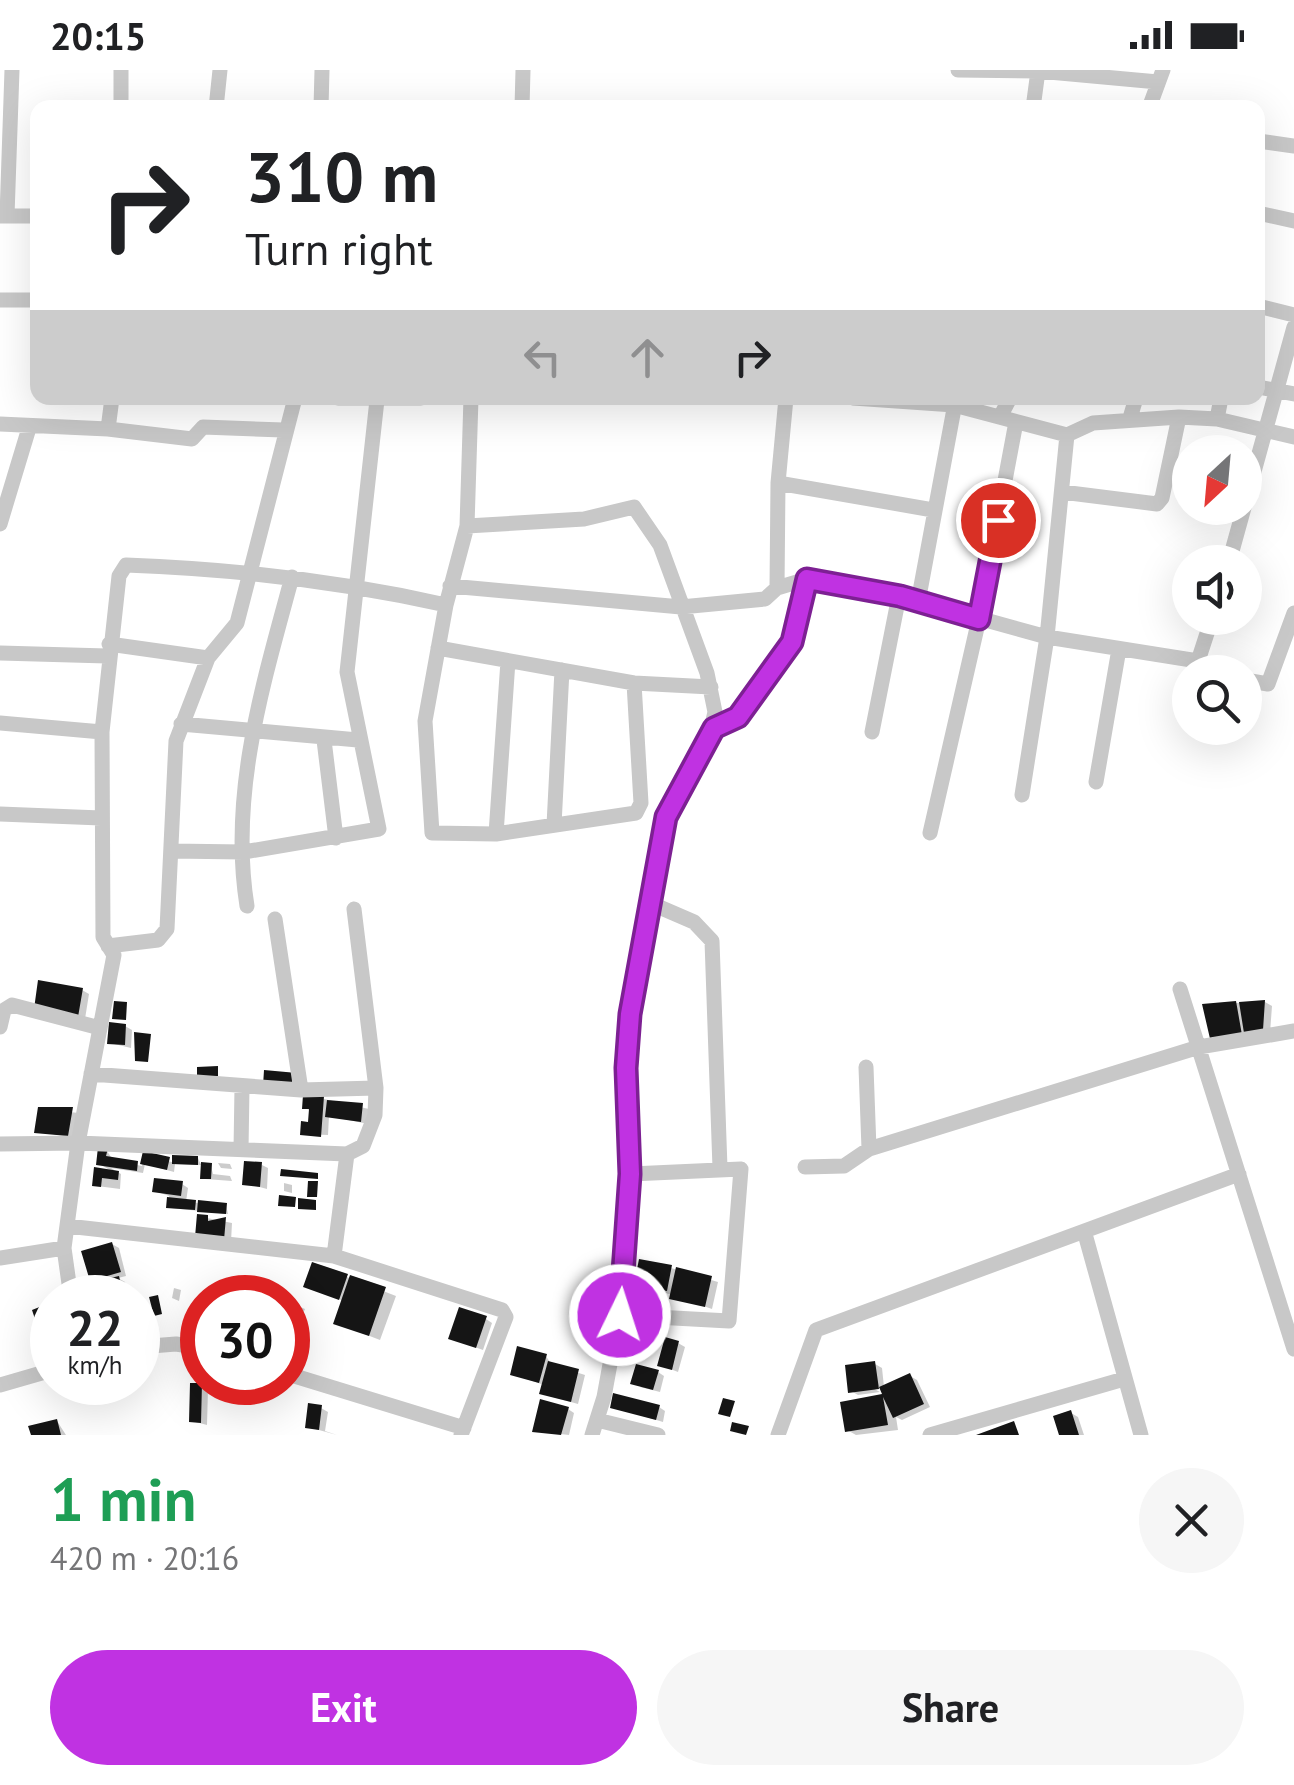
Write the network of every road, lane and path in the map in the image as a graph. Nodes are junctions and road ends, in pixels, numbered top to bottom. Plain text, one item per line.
1 (12, 70) edge
2 (121, 70) edge
3 (220, 70) edge
4 (322, 70) edge
5 (523, 70) edge
6 (958, 70) edge
7 (1038, 71) edge
8 (1161, 76) edge
9 (121, 100) edge
10 (217, 100) edge
11 (321, 100) edge
12 (522, 100) edge
13 (1034, 100) edge
14 (1152, 100) edge
15 (1265, 142) edge
16 (1294, 146) edge
17 (1265, 215) edge
18 (4, 216) edge
19 (30, 216) edge
20 (1294, 220) edge
21 (0, 300) edge
22 (30, 300) edge
23 (1265, 308) edge
24 (1294, 315) edge
25 (1294, 327) edge
26 (1287, 392) edge
27 (111, 405) edge
28 (292, 405) edge
29 (377, 405) edge
30 (472, 405) edge
31 (785, 405) edge
32 (954, 405) edge
33 (964, 405) edge
34 (1009, 405) edge
35 (1134, 405) edge
36 (1220, 405) edge
37 (1180, 417) junction
38 (1130, 418) junction
39 (1008, 419) junction
40 (1217, 419) junction
41 (0, 424) edge
42 (30, 428) junction
43 (108, 429) junction
44 (283, 430) junction
45 (1268, 432) junction
46 (1067, 435) junction
47 (1294, 436) edge
48 (778, 483) junction
49 (1062, 492) junction
50 (933, 510) junction
51 (0, 524) edge
52 (467, 526) junction
53 (1235, 545) edge
54 (252, 572) junction
55 (292, 577) junction
56 (807, 579) junction
57 (360, 585) junction
58 (450, 586) junction
59 (778, 588) junction
60 (900, 596) junction
61 (918, 602) junction
62 (446, 604) junction
63 (681, 607) junction
64 (1294, 614) edge
65 (979, 619) junction
66 (1046, 637) junction
67 (438, 648) junction
68 (1119, 649) junction
69 (108, 650) junction
70 (0, 653) edge
71 (208, 658) junction
72 (1172, 658) edge
73 (508, 661) junction
74 (562, 670) junction
75 (634, 683) junction
76 (1262, 686) edge
77 (711, 688) junction
78 (0, 723) edge
79 (181, 724) junction
80 (714, 728) junction
81 (102, 732) junction
82 (872, 732) dead end
83 (250, 733) junction
84 (324, 740) junction
85 (358, 740) junction
86 (1096, 782) dead end
87 (1022, 795) dead end
88 (0, 814) edge
89 (101, 818) junction
90 (554, 825) junction
91 (930, 833) dead end
92 (496, 834) junction
93 (336, 838) junction
94 (171, 851) junction
95 (244, 852) junction
96 (650, 903) junction
97 (248, 906) dead end
98 (354, 909) dead end
99 (275, 919) dead end
100 (111, 950) junction
101 (1180, 989) dead end
102 (0, 1027) edge
103 (100, 1028) junction
104 (1294, 1031) edge
105 (1198, 1047) junction
106 (866, 1067) dead end
107 (91, 1074) junction
108 (242, 1087) junction
109 (376, 1088) junction
110 (300, 1090) junction
111 (78, 1142) junction
112 (0, 1144) edge
113 (240, 1150) junction
114 (869, 1150) junction
115 (347, 1154) junction
116 (805, 1167) dead end
117 (720, 1168) junction
118 (630, 1174) junction
119 (1239, 1174) junction
120 (67, 1226) junction
121 (1085, 1234) junction
122 (64, 1248) junction
123 (334, 1256) junction
124 (0, 1258) edge
125 (68, 1275) edge
126 (620, 1315) junction
127 (1294, 1348) edge
128 (30, 1376) edge
129 (1124, 1379) junction
130 (310, 1381) edge
131 (0, 1385) edge
132 (594, 1427) edge
133 (463, 1431) edge
134 (658, 1435) edge
135 (778, 1435) edge
136 (930, 1435) edge
137 (1141, 1435) edge

1 - 18 street
2 - 9 street
3 - 10 street
4 - 11 street
5 - 12 street
6 - 7 street
7 - 8 street
7 - 13 street
8 - 14 street
15 - 16 street
17 - 20 street
18 - 19 street
21 - 22 street
23 - 24 street
25 - 26 street
26 - 45 street
27 - 43 street
28 - 44 street
29 - 57 street
30 - 52 street
31 - 48 street
32 - 50 street
33 - 39 street
34 - 39 street
35 - 38 street
36 - 40 street
37 - 38 street
37 - 40 street
37 - 49 street
38 - 46 street
39 - 46 street
39 - 65 street
40 - 45 street
41 - 42 street
42 - 43 street
42 - 51 street
43 - 44 street
44 - 54 street
45 - 47 street
45 - 53 street
46 - 49 street
48 - 50 street
48 - 59 street
49 - 66 street
50 - 61 street
52 - 58 street
52 - 63 street
54 - 55 street
54 - 69 street
54 - 71 street
55 - 57 street
55 - 83 street
56 - 59 street
56 - 60 street
56 - 80 street
57 - 62 street
57 - 85 street
58 - 62 street
58 - 63 street
59 - 63 street
60 - 61 street
60 - 82 street
61 - 65 street
62 - 67 street
63 - 77 street
64 - 76 street
65 - 66 street
65 - 91 street
66 - 68 street
66 - 87 street
67 - 73 street
67 - 92 street
68 - 72 street
68 - 86 street
69 - 70 street
69 - 71 street
69 - 81 street
71 - 79 street
73 - 74 street
73 - 92 street
74 - 75 street
74 - 90 street
75 - 77 street
75 - 90 street
77 - 80 street
78 - 81 street
79 - 83 street
79 - 94 street
80 - 96 street
81 - 89 street
83 - 84 street
83 - 95 street
84 - 85 street
84 - 93 street
85 - 93 street
88 - 89 street
89 - 100 street
90 - 92 street
93 - 95 street
94 - 95 street
94 - 100 street
95 - 97 street
96 - 117 street
96 - 118 street
98 - 109 street
99 - 110 street
100 - 103 street
101 - 105 street
102 - 103 street
103 - 107 street
104 - 105 street
105 - 114 street
105 - 119 street
106 - 114 street
107 - 108 street
107 - 111 street
108 - 110 street
108 - 113 street
109 - 110 street
109 - 115 street
111 - 112 street
111 - 113 street
111 - 120 street
113 - 115 street
114 - 116 street
115 - 123 street
117 - 118 street
117 - 126 street
118 - 126 street
119 - 121 street
119 - 127 street
120 - 122 street
120 - 123 street
121 - 129 street
121 - 135 street
122 - 124 street
122 - 125 street
123 - 133 street
126 - 132 street
128 - 131 street
129 - 136 street
129 - 137 street
130 - 133 street
132 - 134 street

